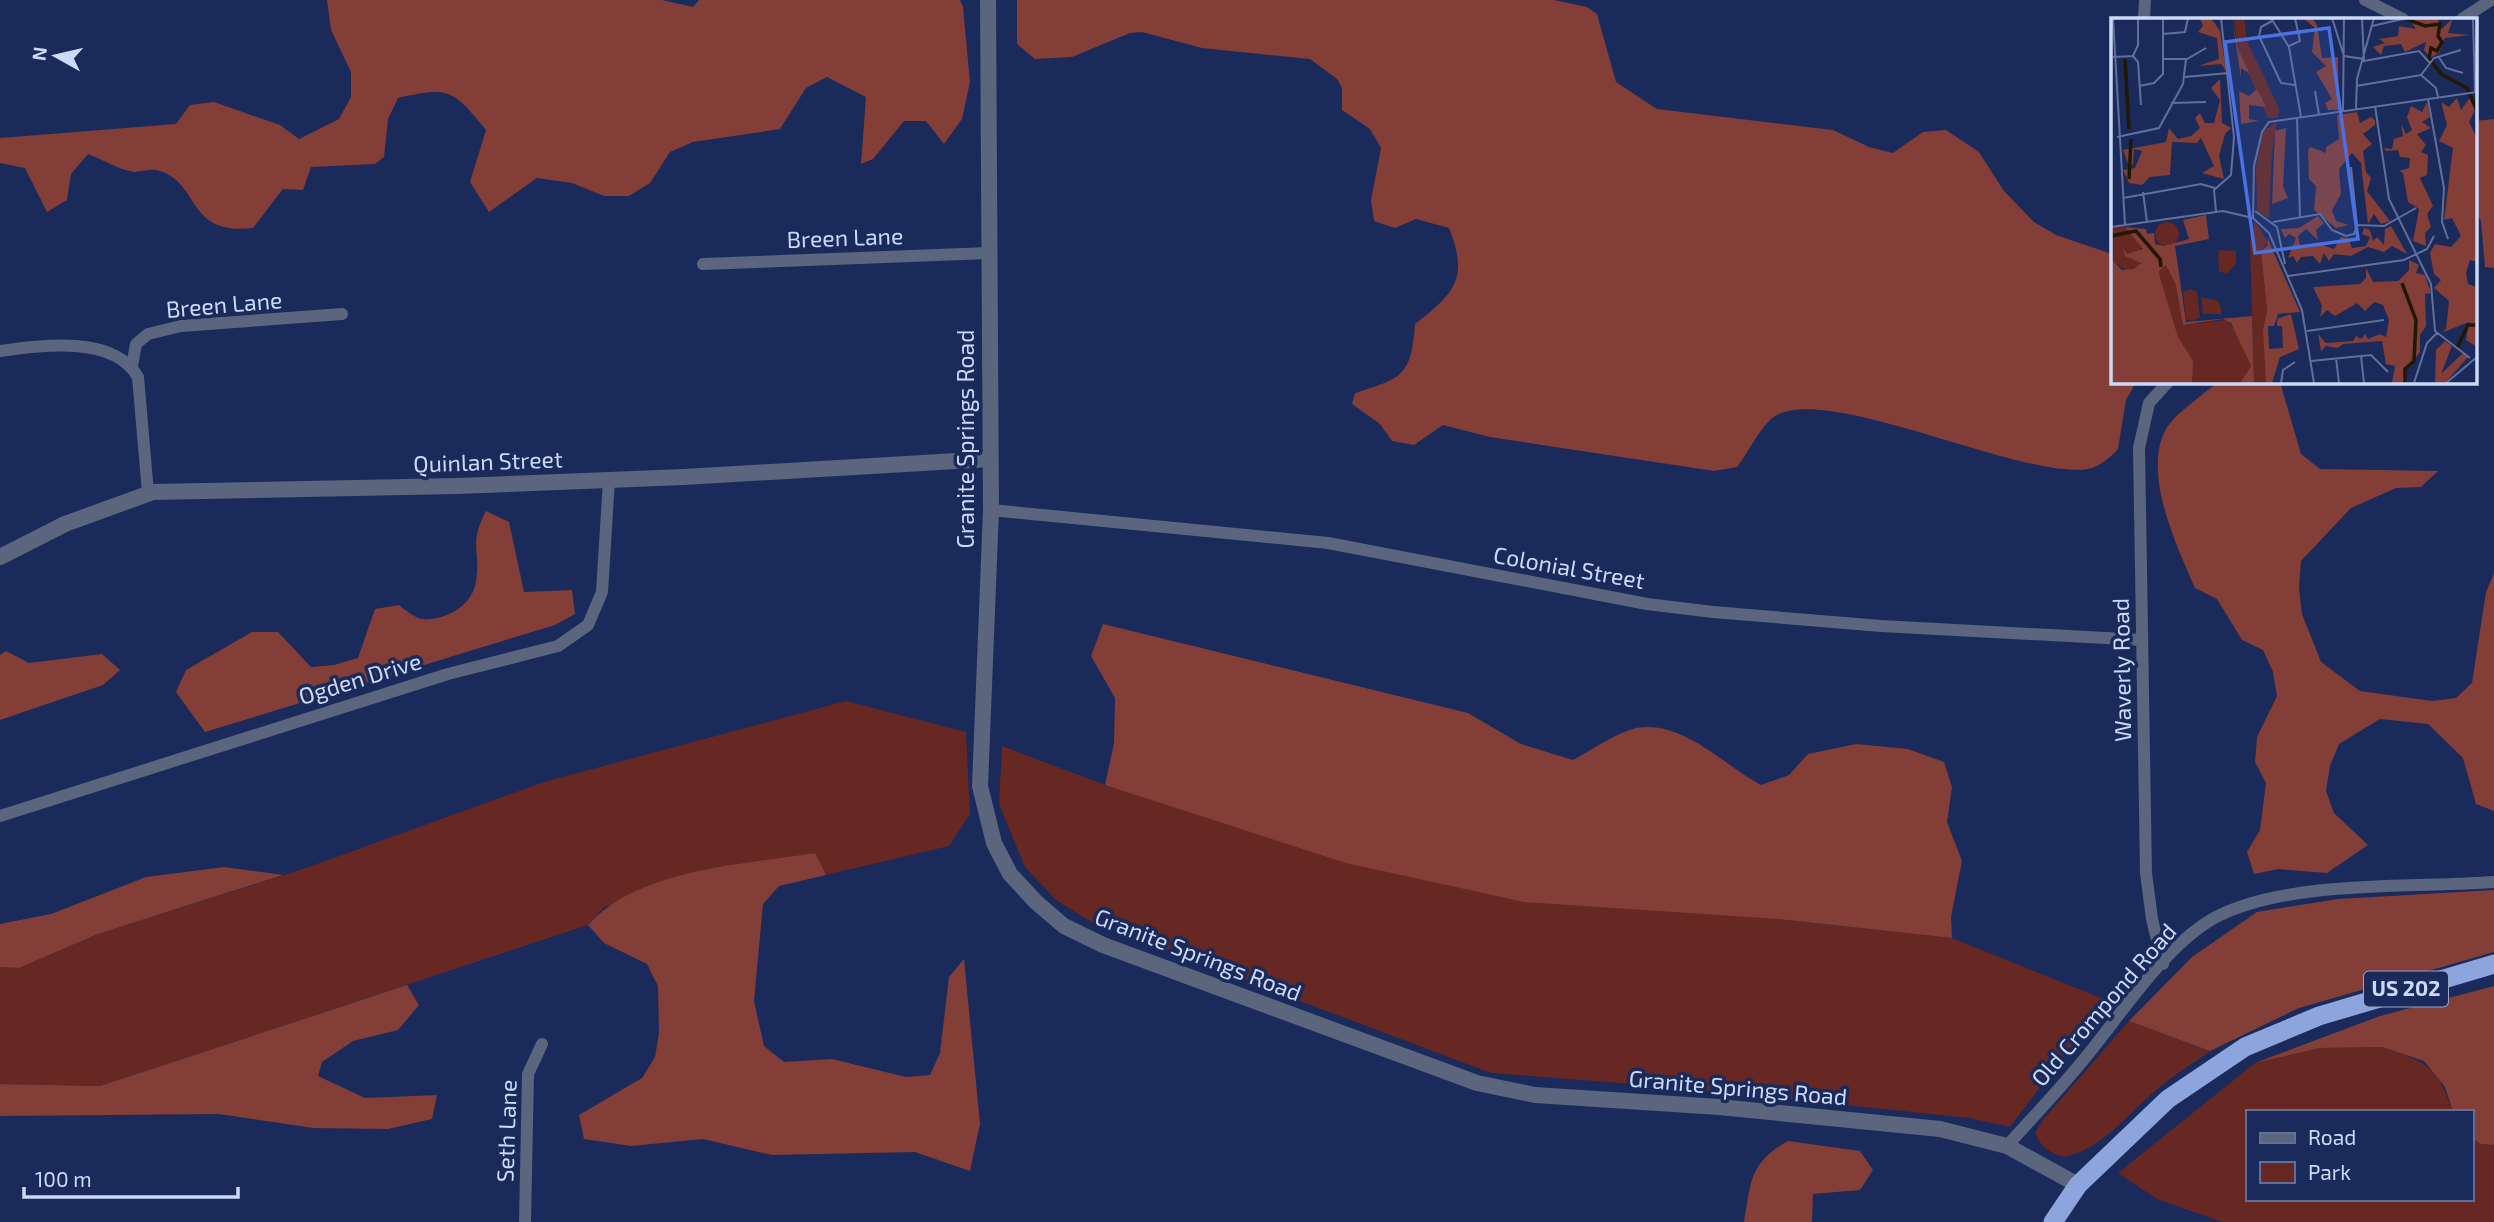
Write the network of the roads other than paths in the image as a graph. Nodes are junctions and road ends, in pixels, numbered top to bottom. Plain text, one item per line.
1 (988, 0) edge
2 (2145, 0) edge
3 (2365, 0) edge
4 (2491, 0) edge
5 (2144, 18) edge
6 (2401, 18) edge
7 (2464, 18) edge
8 (989, 253) junction
9 (703, 264) dead end
10 (342, 314) dead end
11 (0, 351) edge
12 (132, 366) junction
13 (2167, 383) edge
14 (990, 459) junction
15 (609, 480) junction
16 (148, 493) junction
17 (991, 510) junction
18 (0, 557) edge
19 (2142, 640) junction
20 (0, 816) edge
21 (2494, 882) edge
22 (2163, 964) junction
23 (2494, 964) edge
24 (542, 1044) dead end
25 (2007, 1146) junction
26 (2078, 1185) junction
27 (525, 1222) edge
28 (2053, 1222) edge

1 - 8 street, Granite Springs Road
2 - 5 street
3 - 6 street
4 - 7 street
8 - 9 street, Breen Lane
8 - 14 street, Granite Springs Road
10 - 12 street, Breen Lane
11 - 12 street
12 - 16 street
13 - 19 street, Waverly Road
14 - 15 street, Quinlan Street
14 - 17 street, Granite Springs Road
15 - 16 street, Quinlan Street
15 - 20 street, Ogden Drive
16 - 18 street, Quinlan Street
17 - 19 street, Colonial Street
17 - 25 street, Granite Springs Road
19 - 22 street, Waverly Road
21 - 22 street, Old Crompond Road
22 - 25 street, Old Crompond Road
23 - 26 highway, US 202
24 - 27 street, Seth Lane
25 - 26 street, Granite Springs Road
26 - 28 highway, US 202

